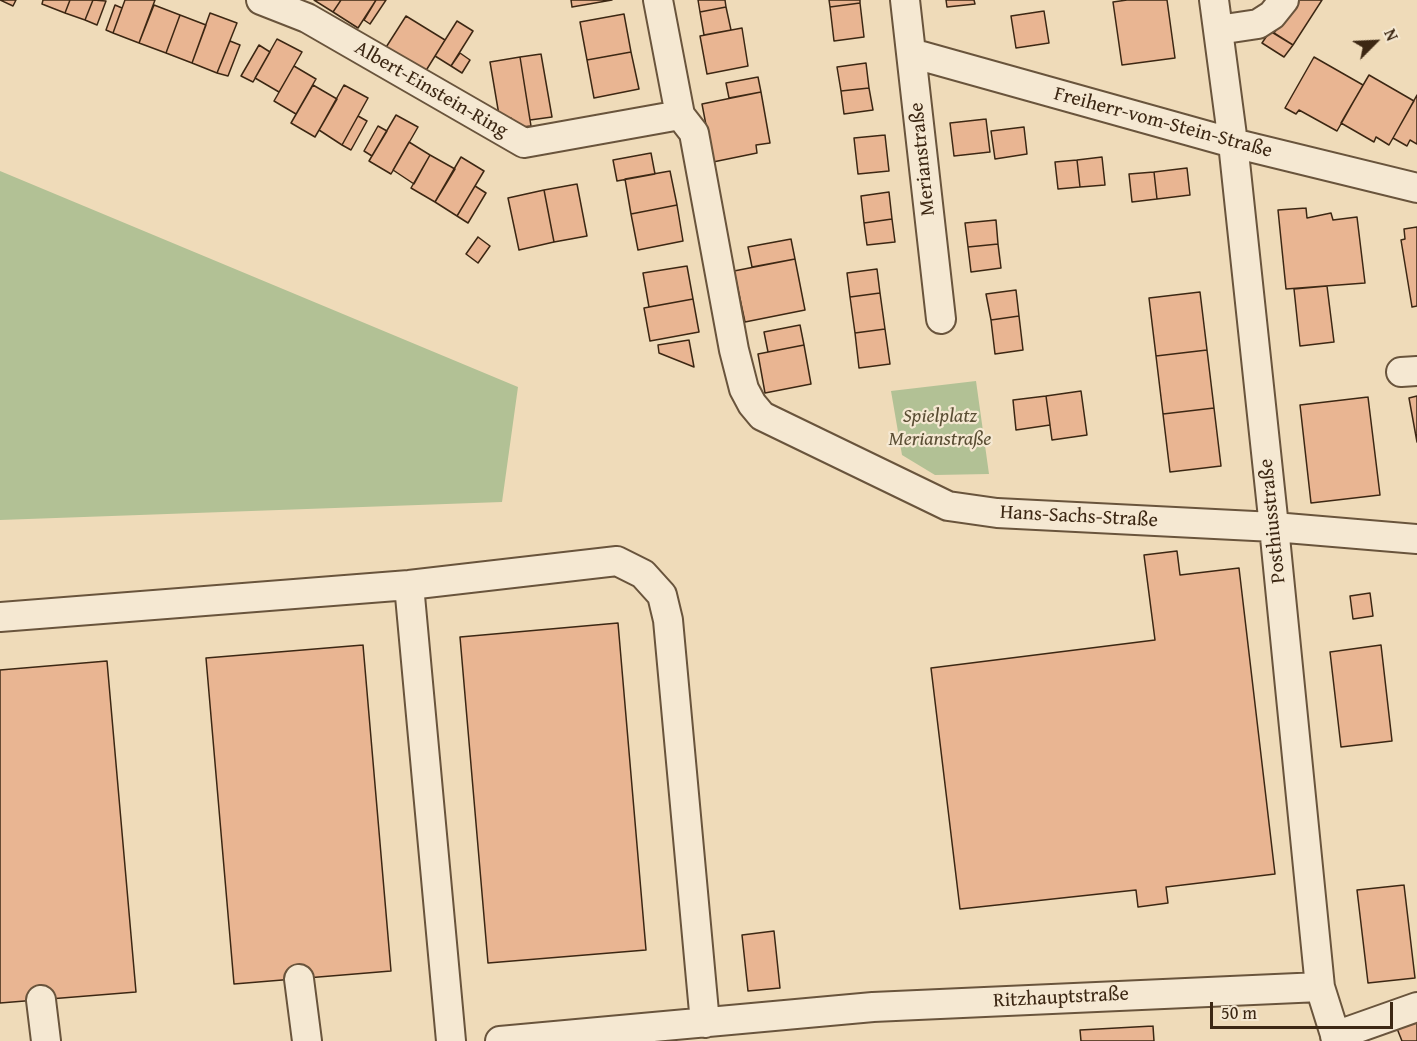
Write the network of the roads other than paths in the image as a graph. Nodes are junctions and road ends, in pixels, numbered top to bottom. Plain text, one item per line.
1 (261, 0) edge
2 (658, 0) edge
3 (905, 0) edge
4 (1214, 0) edge
5 (1284, 0) edge
6 (1218, 30) junction
7 (911, 53) junction
8 (680, 115) junction
9 (1233, 143) junction
10 (1417, 188) edge
11 (941, 319) dead end
12 (1274, 527) junction
13 (1417, 539) edge
14 (409, 585) junction
15 (0, 617) edge
16 (299, 979) dead end
17 (1320, 987) junction
18 (41, 1000) dead end
19 (1417, 1007) edge
20 (705, 1023) junction
21 (1336, 1039) edge
22 (46, 1041) edge
23 (307, 1041) edge
24 (452, 1041) edge
25 (500, 1041) edge

1 - 8 street, Albert-Einstein-Ring
2 - 8 street
3 - 7 street, Merianstraße
4 - 6 street, Posthiusstraße
5 - 6 street
6 - 9 street, Posthiusstraße
7 - 9 street, Freiherr-vom-Stein-Straße
7 - 11 street, Merianstraße
8 - 12 street, Hans-Sachs-Straße
9 - 10 street, Freiherr-vom-Stein-Straße
9 - 12 street, Posthiusstraße
12 - 13 street, Hans-Sachs-Straße
12 - 17 street, Posthiusstraße
14 - 15 street
14 - 20 street
14 - 24 street
16 - 23 street
17 - 20 street, Ritzhauptstraße
17 - 21 street, Posthiusstraße
18 - 22 street
19 - 21 street
20 - 25 street, Ritzhauptstraße

